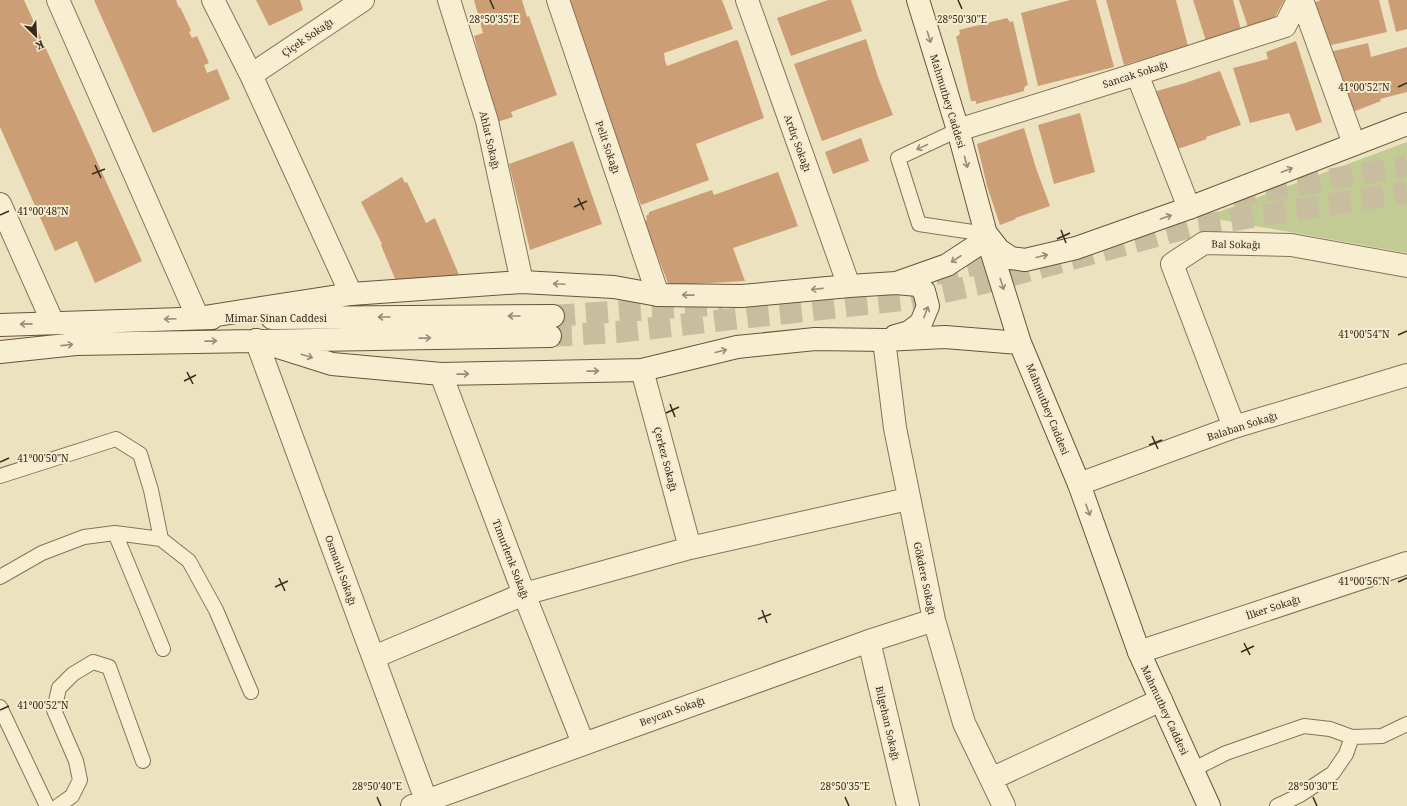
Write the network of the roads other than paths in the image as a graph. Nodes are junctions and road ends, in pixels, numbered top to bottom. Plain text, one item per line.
1 (58, 0) edge
2 (213, 0) edge
3 (363, 0) edge
4 (449, 0) edge
5 (558, 0) edge
6 (747, 0) edge
7 (918, 0) edge
8 (1298, 0) edge
9 (1302, 0) edge
10 (1136, 74) junction
11 (251, 75) junction
12 (1407, 124) edge
13 (958, 130) junction
14 (1354, 144) junction
15 (0, 204) edge
16 (1189, 208) junction
17 (986, 234) junction
18 (1407, 266) edge
19 (522, 282) junction
20 (896, 283) junction
21 (849, 286) junction
22 (351, 294) junction
23 (658, 295) junction
24 (198, 318) junction
25 (53, 323) junction
26 (0, 325) edge
27 (256, 340) junction
28 (884, 340) junction
29 (1020, 343) junction
30 (0, 352) edge
31 (642, 370) junction
32 (441, 374) junction
33 (1407, 375) edge
34 (1234, 427) junction
35 (0, 476) edge
36 (1079, 484) junction
37 (908, 499) junction
38 (115, 533) junction
39 (161, 539) junction
40 (690, 548) junction
41 (1407, 563) edge
42 (0, 577) edge
43 (524, 594) junction
44 (934, 620) junction
45 (869, 641) junction
46 (163, 648) dead end
47 (1138, 652) junction
48 (374, 657) junction
49 (251, 692) dead end
50 (1161, 700) junction
51 (0, 707) edge
52 (1407, 724) edge
53 (1352, 737) junction
54 (583, 743) junction
55 (143, 761) dead end
56 (1192, 770) junction
57 (991, 779) junction
58 (419, 803) edge
59 (47, 806) edge
60 (58, 806) edge
61 (908, 806) edge
62 (1004, 806) edge
63 (1209, 806) edge
64 (1277, 806) edge

1 - 24 street
2 - 11 street
3 - 11 street, Çiçek Sokağı
4 - 19 street, Ahlat Sokağı
5 - 23 street, Pelit Sokağı
6 - 21 street, Ardıç Sokağı
7 -> 13 street, Mahmutbey Caddesi
8 - 10 street, Sancak Sokağı
9 - 14 street
10 - 13 street, Sancak Sokağı
10 - 16 street
11 - 22 street
12 - 14 street
13 -> 17 street, Mahmutbey Caddesi
13 -> 17 lane
16 -> 14 street
15 - 25 street
17 -> 16 street
17 -> 20 street
17 -> 29 street, Mahmutbey Caddesi
18 - 34 street, Bal Sokağı
19 - 22 street
23 -> 19 street
20 - 21 street
28 -> 20 street
21 -> 23 street
22 - 24 street
24 -> 25 street, Mimar Sinan Caddesi
27 -> 24 street, Mimar Sinan Caddesi
25 -> 26 street, Mimar Sinan Caddesi
30 -> 27 street, Mimar Sinan Caddesi
27 -> 32 street
27 - 48 street, Osmanlı Sokağı
28 - 29 street
31 -> 28 street
28 - 37 street, Gökdere Sokağı
29 - 36 street, Mahmutbey Caddesi
32 -> 31 street
31 - 40 street, Çerkez Sokağı
32 - 43 street, Timurlenk Sokağı
33 - 34 street, Balaban Sokağı
34 - 36 street, Balaban Sokağı
35 - 39 lane
36 -> 47 street, Mahmutbey Caddesi
37 - 40 street
37 - 44 street, Gökdere Sokağı
38 - 39 lane
38 - 42 lane
38 - 46 lane
39 - 49 lane
40 - 43 street
41 - 47 street, İlker Sokağı
43 - 48 street
43 - 54 street, Timurlenk Sokağı
44 - 45 street, Beycan Sokağı
44 - 57 street, Gökdere Sokağı
45 - 54 street, Beycan Sokağı
45 - 61 street, Bilgehan Sokağı
47 - 50 street, Mahmutbey Caddesi
48 - 58 street, Osmanlı Sokağı
50 - 56 street, Mahmutbey Caddesi
50 - 57 street
51 - 59 lane
52 - 53 lane
53 - 56 lane
53 - 64 lane
54 - 58 street, Beycan Sokağı
55 - 60 lane
56 - 63 street, Mahmutbey Caddesi
57 - 62 street, Gökdere Sokağı

